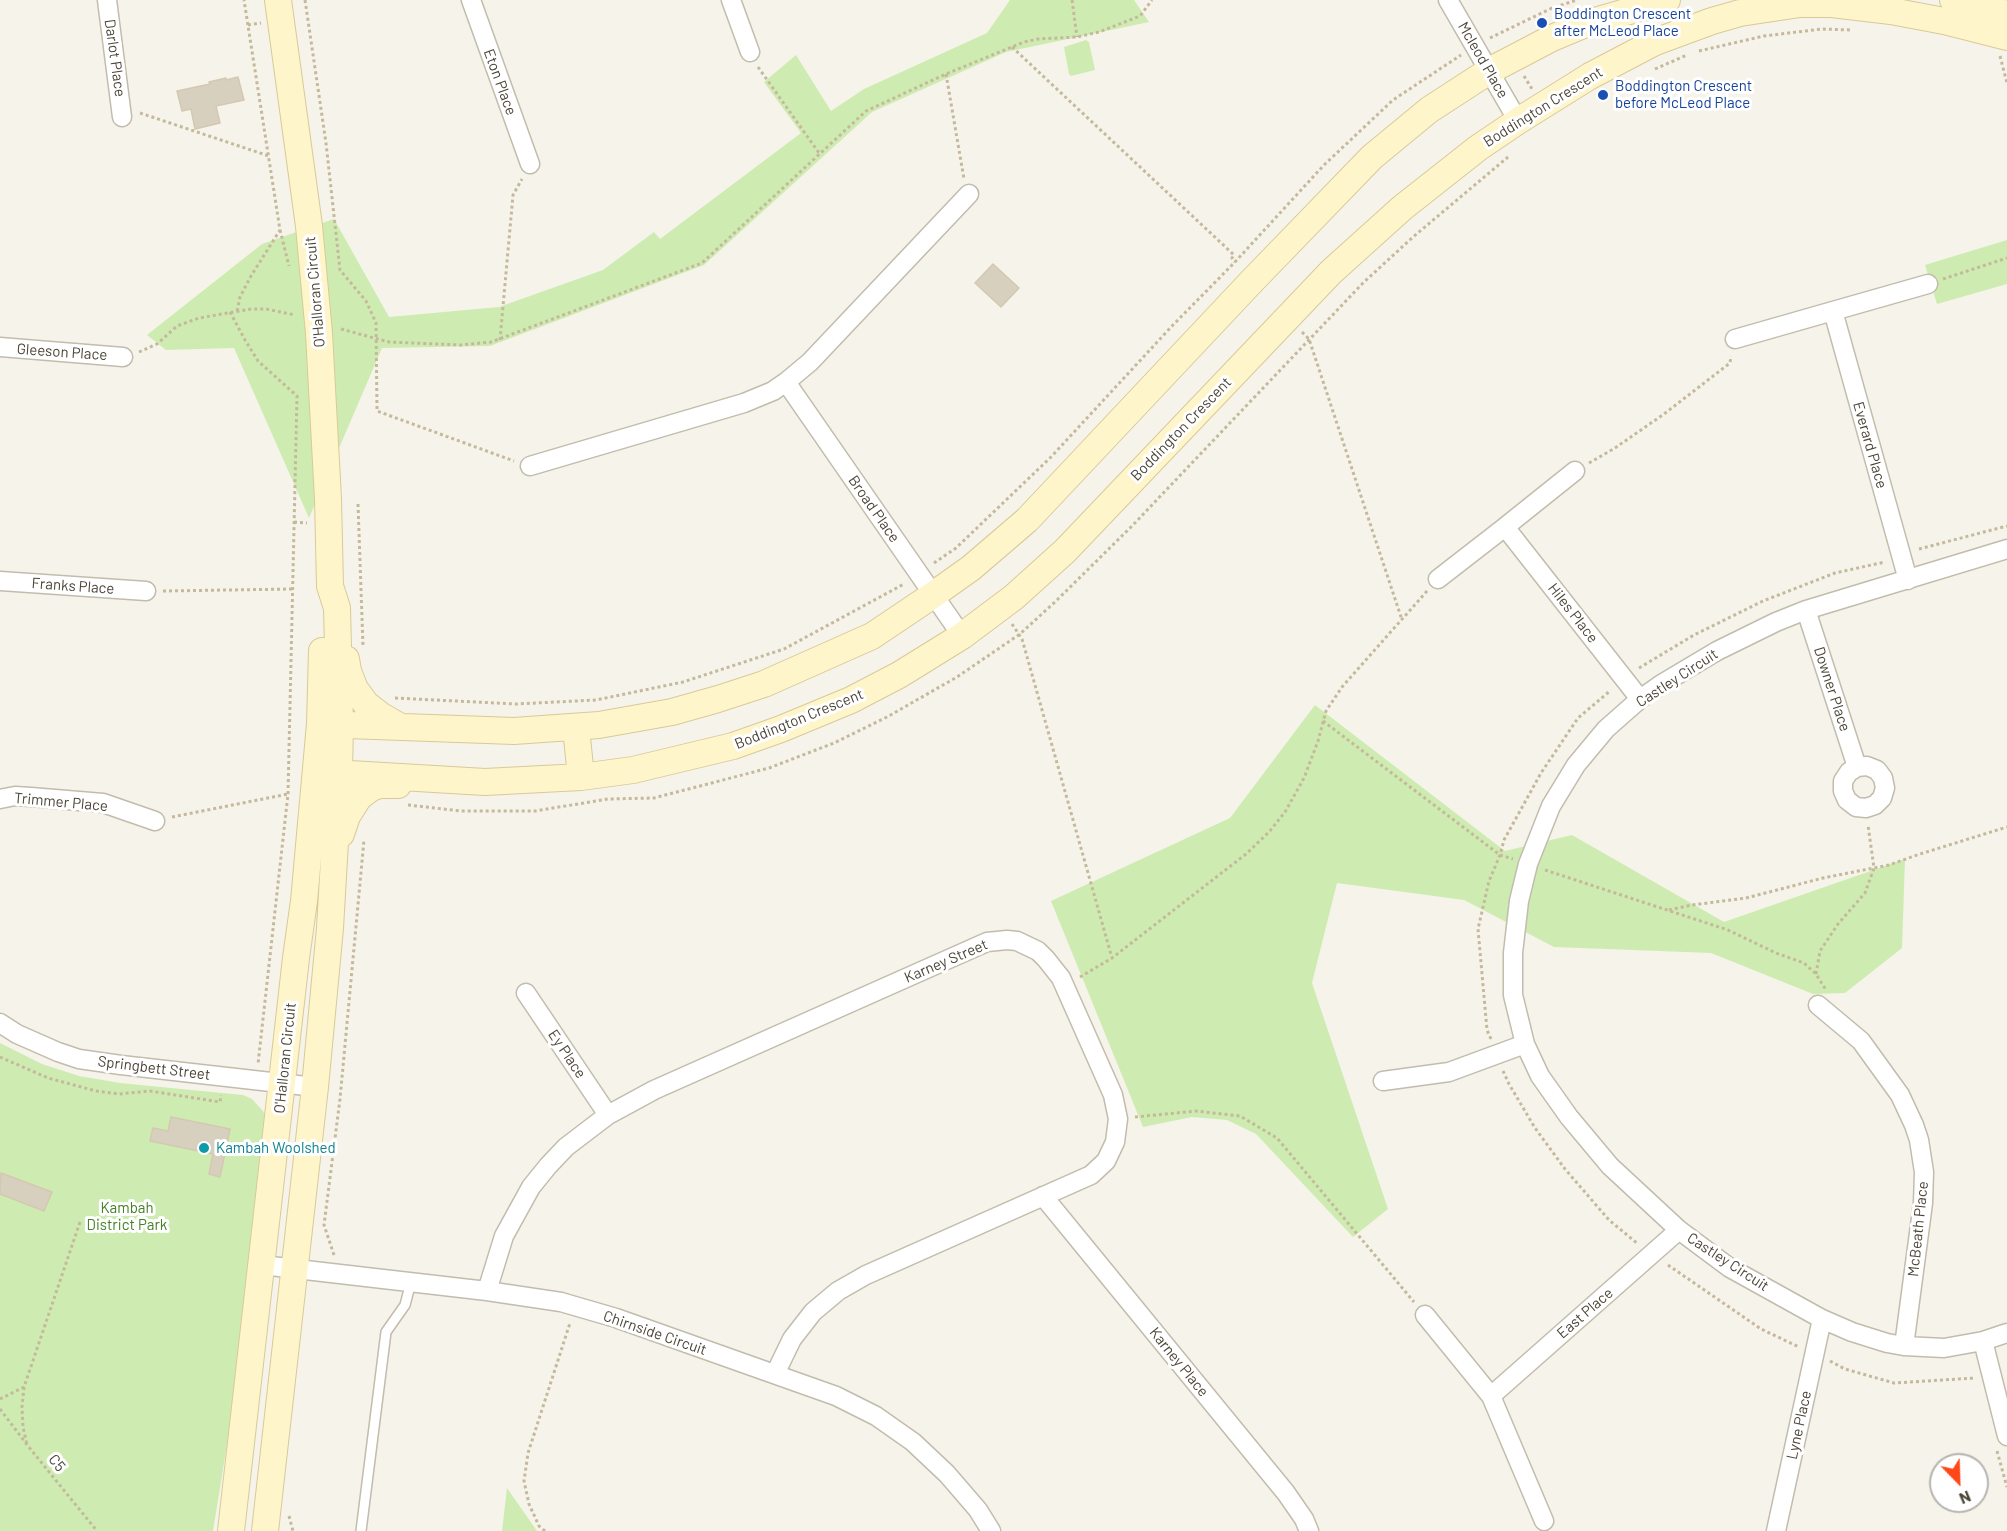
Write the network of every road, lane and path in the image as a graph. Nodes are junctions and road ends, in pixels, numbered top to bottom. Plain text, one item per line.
1 (107, 0) edge
2 (244, 0) edge
3 (278, 0) edge
4 (305, 0) edge
5 (471, 0) edge
6 (731, 0) edge
7 (1072, 0) edge
8 (1152, 0) edge
9 (1448, 0) edge
10 (1667, 0) edge
11 (1982, 14) edge
12 (1854, 30) dead end
13 (1077, 37) junction
14 (1012, 47) junction
15 (1698, 51) dead end
16 (750, 52) joint
17 (1688, 55) dead end
18 (2007, 57) edge
19 (1489, 71) junction
20 (1647, 72) dead end
21 (946, 74) junction
22 (2007, 83) edge
23 (122, 112) joint
24 (1518, 120) junction
25 (819, 153) junction
26 (269, 156) junction
27 (1508, 156) dead end
28 (530, 164) joint
29 (969, 194) joint
30 (2007, 258) edge
31 (1928, 284) joint
32 (237, 311) junction
33 (1833, 311) junction
34 (230, 312) junction
35 (316, 322) junction
36 (377, 339) junction
37 (1309, 339) junction
38 (1735, 339) joint
39 (500, 340) junction
40 (0, 347) edge
41 (123, 357) joint
42 (786, 382) junction
43 (530, 466) joint
44 (1575, 471) joint
45 (294, 522) junction
46 (1505, 526) junction
47 (308, 531) dead end
48 (2007, 549) edge
49 (1438, 579) joint
50 (0, 580) edge
51 (1908, 580) junction
52 (926, 585) junction
53 (293, 589) junction
54 (146, 591) joint
55 (334, 597) junction
56 (1806, 610) junction
57 (1402, 620) junction
58 (1020, 634) junction
59 (962, 636) junction
60 (389, 695) dead end
61 (1641, 699) junction
62 (590, 718) junction
63 (1323, 721) junction
64 (330, 724) junction
65 (399, 726) junction
66 (1857, 767) junction
67 (328, 772) junction
68 (593, 775) junction
69 (438, 779) junction
70 (288, 794) junction
71 (0, 799) edge
72 (608, 799) junction
73 (399, 804) dead end
74 (1866, 808) junction
75 (155, 821) joint
76 (2007, 827) edge
77 (364, 832) dead end
78 (335, 851) junction
79 (1528, 864) junction
80 (1874, 868) junction
81 (1666, 910) junction
82 (1112, 957) junction
83 (1816, 974) junction
84 (1065, 986) junction
85 (526, 993) dead end
86 (1818, 1005) joint
87 (0, 1023) edge
88 (1525, 1044) junction
89 (0, 1057) edge
90 (222, 1077) junction
91 (257, 1081) junction
92 (1383, 1082) dead end
93 (282, 1084) junction
94 (315, 1087) junction
95 (608, 1115) junction
96 (1118, 1119) junction
97 (1043, 1196) junction
98 (80, 1222) dead end
99 (1678, 1230) junction
100 (336, 1260) dead end
101 (262, 1265) junction
102 (295, 1269) junction
103 (411, 1282) junction
104 (486, 1291) junction
105 (575, 1306) junction
106 (1425, 1315) joint
107 (1822, 1319) junction
108 (2007, 1332) edge
109 (1983, 1341) junction
110 (1904, 1346) junction
111 (775, 1374) junction
112 (24, 1387) junction
113 (1491, 1396) junction
114 (0, 1398) edge
115 (0, 1409) edge
116 (2007, 1436) edge
117 (28, 1446) junction
118 (1544, 1521) dead end
119 (97, 1531) edge
120 (231, 1531) edge
121 (264, 1531) edge
122 (361, 1531) edge
123 (545, 1531) edge
124 (991, 1531) edge
125 (1309, 1531) edge
126 (1776, 1531) edge

1 - 23 street, Darlot Place
2 - 26 path
3 - 35 street, O'Halloran Circuit
4 - 36 path
5 - 28 street, Eton Place
6 - 16 street
7 - 13 path
8 - 13 path
9 - 19 street, Mcleod Place
10 - 19 street
11 - 24 street, Boddington Crescent
12 - 15 path
13 - 14 path
14 - 21 path
14 - 52 path
16 - 25 path
17 - 20 path
18 - 22 path
19 - 24 street, Mcleod Place
19 - 52 street
21 - 25 path
21 - 29 path
23 - 26 path
24 - 59 street, Boddington Crescent
25 - 39 path
26 - 32 path
27 - 37 path
28 - 39 path
29 - 42 street
30 - 31 path
31 - 33 street
32 - 34 path
32 - 35 path
33 - 38 street
33 - 51 street, Everard Place
34 - 41 path
34 - 45 path
35 - 36 path
35 - 55 street, O'Halloran Circuit
36 - 39 path
36 - 43 path
37 - 57 path
37 - 58 path
38 - 44 path
40 - 41 street, Gleeson Place
42 - 43 street
42 - 52 street, Broad Place
44 - 46 street
45 - 47 path
45 - 53 path
46 - 49 street
46 - 61 street, Hiles Place
48 - 51 street, Castley Circuit
49 - 57 path
50 - 54 street, Franks Place
51 - 56 street, Castley Circuit
52 - 59 street, Broad Place
52 - 62 path
52 - 62 street
53 - 54 path
53 - 70 path
55 - 64 street, O'Halloran Circuit
55 - 65 street
56 - 61 street, Castley Circuit
56 - 66 street, Downer Place
57 - 63 path
58 - 72 path
58 - 82 path
59 - 68 street, Boddington Crescent
60 - 62 path
61 - 79 street, Castley Circuit
62 - 65 street
62 - 68 street
63 - 79 path
63 - 82 path
64 - 65 street
64 - 67 street, O'Halloran Circuit
66 - 74 street
66 - 74 street
67 - 69 street, Boddington Crescent
67 - 78 street, O'Halloran Circuit
67 - 93 street, O'Halloran Circuit
68 - 69 street, Boddington Crescent
68 - 72 path
69 - 78 street
70 - 75 path
70 - 91 path
71 - 75 street, Trimmer Place
72 - 73 path
74 - 80 path
76 - 80 path
77 - 100 path
78 - 94 street, O'Halloran Circuit
79 - 81 path
79 - 88 street, Castley Circuit
80 - 81 path
80 - 83 path
81 - 83 path
82 - 84 path
83 - 86 path
84 - 95 street, Karney Street
84 - 96 street, Karney Street
85 - 95 street, Ey Place
86 - 110 street, McBeath Place
87 - 90 street, Springbett Street
88 - 92 street
88 - 99 street, Castley Circuit
89 - 90 path
90 - 91 street, Springbett Street
91 - 93 street, Springbett Street
93 - 94 street, Springbett Street
93 - 101 street, O'Halloran Circuit
94 - 102 street, O'Halloran Circuit
95 - 104 street, Karney Street
96 - 97 street, Karney Street
96 - 106 path
97 - 111 street, Karney Street
97 - 125 street, Karney Place
98 - 112 path
99 - 107 street, Castley Circuit
99 - 113 street, East Place
101 - 102 street, Chirnside Circuit
101 - 120 street, O'Halloran Circuit
102 - 103 street, Chirnside Circuit
102 - 121 street, O'Halloran Circuit
103 - 104 street, Chirnside Circuit
103 - 122 lane
104 - 105 street, Chirnside Circuit
105 - 111 street, Chirnside Circuit
105 - 123 path
106 - 113 street
107 - 110 street, Castley Circuit
107 - 126 street, Lyne Place
108 - 109 street, Castley Circuit
109 - 110 street, Castley Circuit
109 - 116 street
111 - 124 street, Chirnside Circuit
112 - 114 path
112 - 117 path
113 - 118 street
115 - 117 path, C5
117 - 119 path, C5

